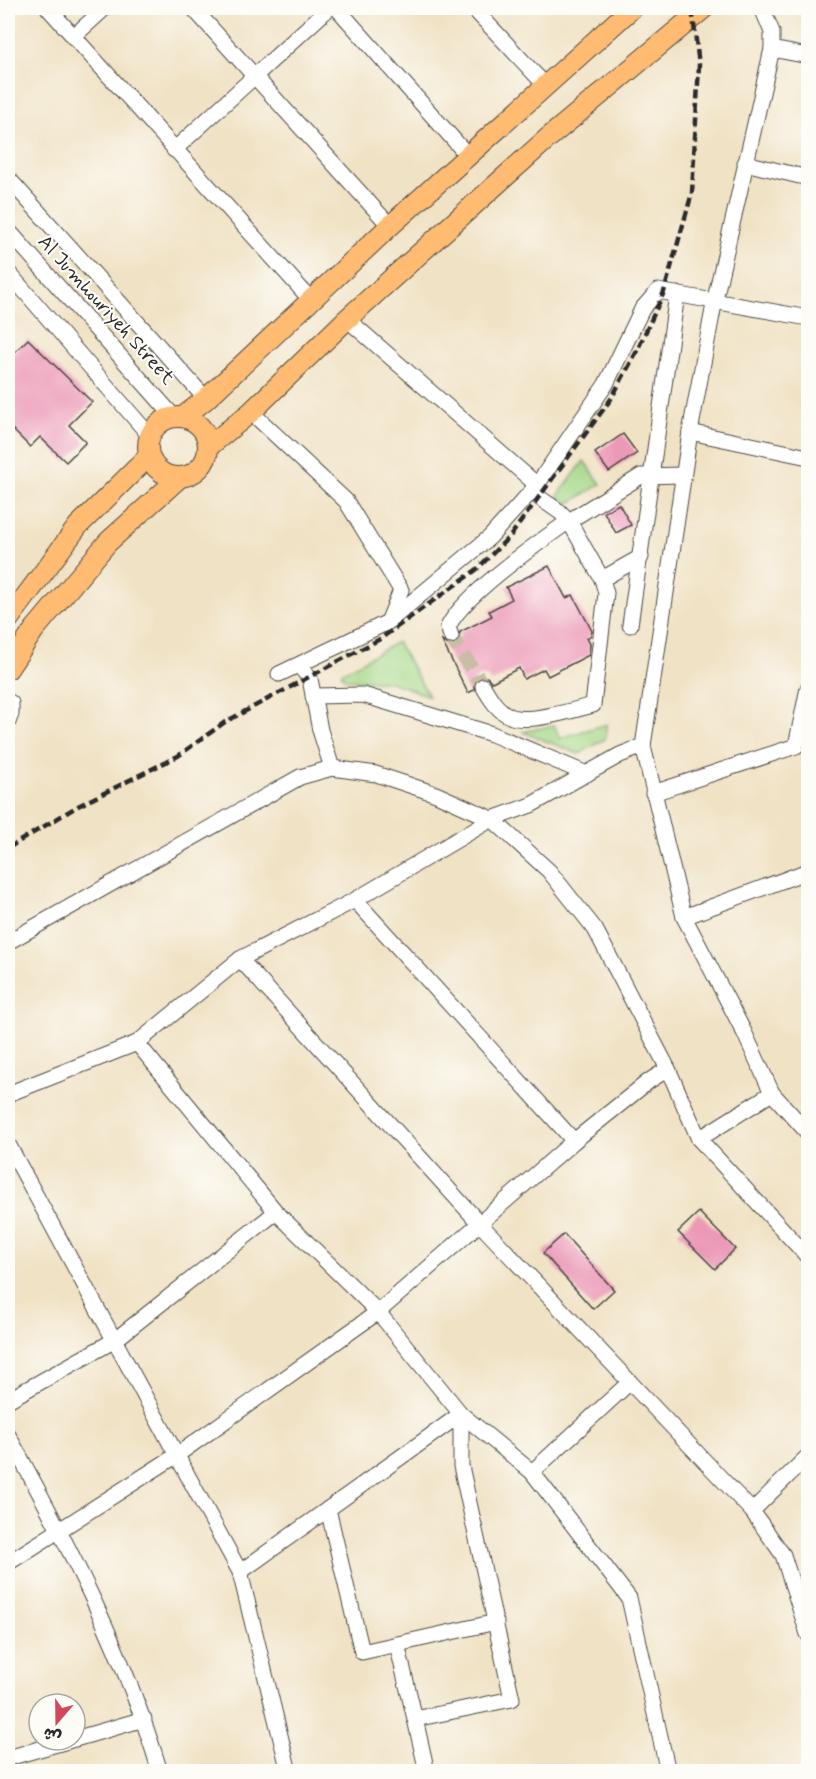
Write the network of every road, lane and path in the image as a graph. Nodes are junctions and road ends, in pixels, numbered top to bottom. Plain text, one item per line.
1 (48, 8) edge
2 (105, 8) edge
3 (194, 8) edge
4 (329, 8) edge
5 (338, 8) edge
6 (473, 8) edge
7 (632, 8) edge
8 (704, 8) edge
9 (762, 8) edge
10 (74, 37) junction
11 (772, 49) junction
12 (808, 56) edge
13 (254, 76) junction
14 (546, 86) junction
15 (174, 150) junction
16 (469, 157) junction
17 (745, 163) junction
18 (8, 178) edge
19 (808, 178) edge
20 (390, 226) junction
21 (8, 230) edge
22 (8, 272) edge
23 (677, 294) junction
24 (715, 299) junction
25 (311, 300) junction
26 (808, 318) edge
27 (347, 319) junction
28 (206, 399) junction
29 (251, 412) junction
30 (179, 417) junction
31 (690, 432) junction
32 (150, 436) junction
33 (208, 447) junction
34 (149, 456) junction
35 (808, 457) edge
36 (683, 475) junction
37 (652, 476) junction
38 (180, 477) junction
39 (534, 488) junction
40 (569, 521) junction
41 (641, 556) junction
42 (602, 579) junction
43 (8, 620) edge
44 (388, 622) junction
45 (630, 625) dead end
46 (451, 636) dead end
47 (299, 665) junction
48 (8, 669) edge
49 (279, 674) dead end
50 (483, 686) tunnel mouth
51 (808, 688) edge
52 (313, 696) junction
53 (8, 700) edge
54 (807, 706) edge
55 (8, 722) edge
56 (643, 746) junction
57 (332, 768) junction
58 (587, 774) junction
59 (653, 793) junction
60 (492, 819) junction
61 (808, 871) edge
62 (355, 900) junction
63 (684, 917) junction
64 (8, 942) edge
65 (240, 959) junction
66 (137, 1043) junction
67 (668, 1069) junction
68 (772, 1093) junction
69 (8, 1094) edge
70 (808, 1133) edge
71 (699, 1139) junction
72 (574, 1140) junction
73 (8, 1144) edge
74 (276, 1212) junction
75 (481, 1225) junction
76 (808, 1257) edge
77 (378, 1312) junction
78 (115, 1340) junction
79 (630, 1382) junction
80 (8, 1400) edge
81 (461, 1414) junction
82 (8, 1436) edge
83 (177, 1455) junction
84 (805, 1466) edge
85 (532, 1472) junction
86 (328, 1509) junction
87 (752, 1511) junction
88 (60, 1530) junction
89 (8, 1563) edge
90 (240, 1572) junction
91 (496, 1622) junction
92 (808, 1634) edge
93 (397, 1644) junction
94 (144, 1719) junction
95 (415, 1719) junction
96 (87, 1735) edge
97 (29, 1752) edge
98 (8, 1758) edge
99 (160, 1772) edge
100 (289, 1772) edge
101 (426, 1772) edge
102 (668, 1772) edge

1 - 10 street
2 - 10 street
3 - 13 street
4 - 13 street
5 - 16 street
6 - 14 street
7 - 14 main road
8 - 27 main road
9 - 11 street
10 - 15 street
11 - 12 street
11 - 17 street
13 - 15 street
13 - 20 street
14 - 16 main road
15 - 25 street
16 - 20 main road
17 - 19 street
17 - 24 street
18 - 28 street
20 - 25 main road
21 - 30 street, Al Jumhouriyeh Street
22 - 32 street
23 - 24 street
23 - 37 street
23 - 39 street
24 - 26 street
24 - 31 street
25 - 28 main road
27 - 29 main road
27 - 39 street
28 - 30 main road
29 - 33 main road
29 - 44 street
30 - 32 main road
30 - 33 main road
31 - 35 street
31 - 36 street
32 - 34 main road
33 - 38 main road
34 - 38 main road
34 - 43 main road
36 - 37 street
36 - 56 street
37 - 40 street
37 - 41 street
38 - 48 main road
39 - 40 street
39 - 44 street
40 - 42 street
40 - 46 street
41 - 42 street
41 - 45 street
42 - 50 street
44 - 47 street
47 - 49 street
47 - 52 street
51 - 54 street
52 - 57 street
52 - 58 street
53 - 55 street
54 - 59 street
56 - 58 street
56 - 59 street
57 - 60 street
57 - 64 street
58 - 60 street
59 - 63 street
60 - 62 street
60 - 67 street
61 - 63 street
62 - 65 street
62 - 72 street
63 - 68 street
65 - 66 street
65 - 75 street
66 - 69 street
66 - 74 street
67 - 71 street
67 - 72 street
68 - 70 street
68 - 71 street
71 - 76 street
72 - 75 street
73 - 78 street
74 - 77 street
74 - 78 street
75 - 77 street
75 - 79 street
77 - 81 street
77 - 83 street
78 - 80 street
78 - 83 street
79 - 85 street
79 - 87 street
81 - 85 street
81 - 86 street
81 - 91 street
82 - 88 street
83 - 88 street
83 - 90 street
84 - 87 street
85 - 102 street
86 - 90 street
86 - 93 street
87 - 92 street
88 - 89 street
88 - 94 street
90 - 100 street
91 - 93 street
91 - 95 street
93 - 95 street
94 - 96 street
94 - 99 street
95 - 101 street
97 - 98 street

